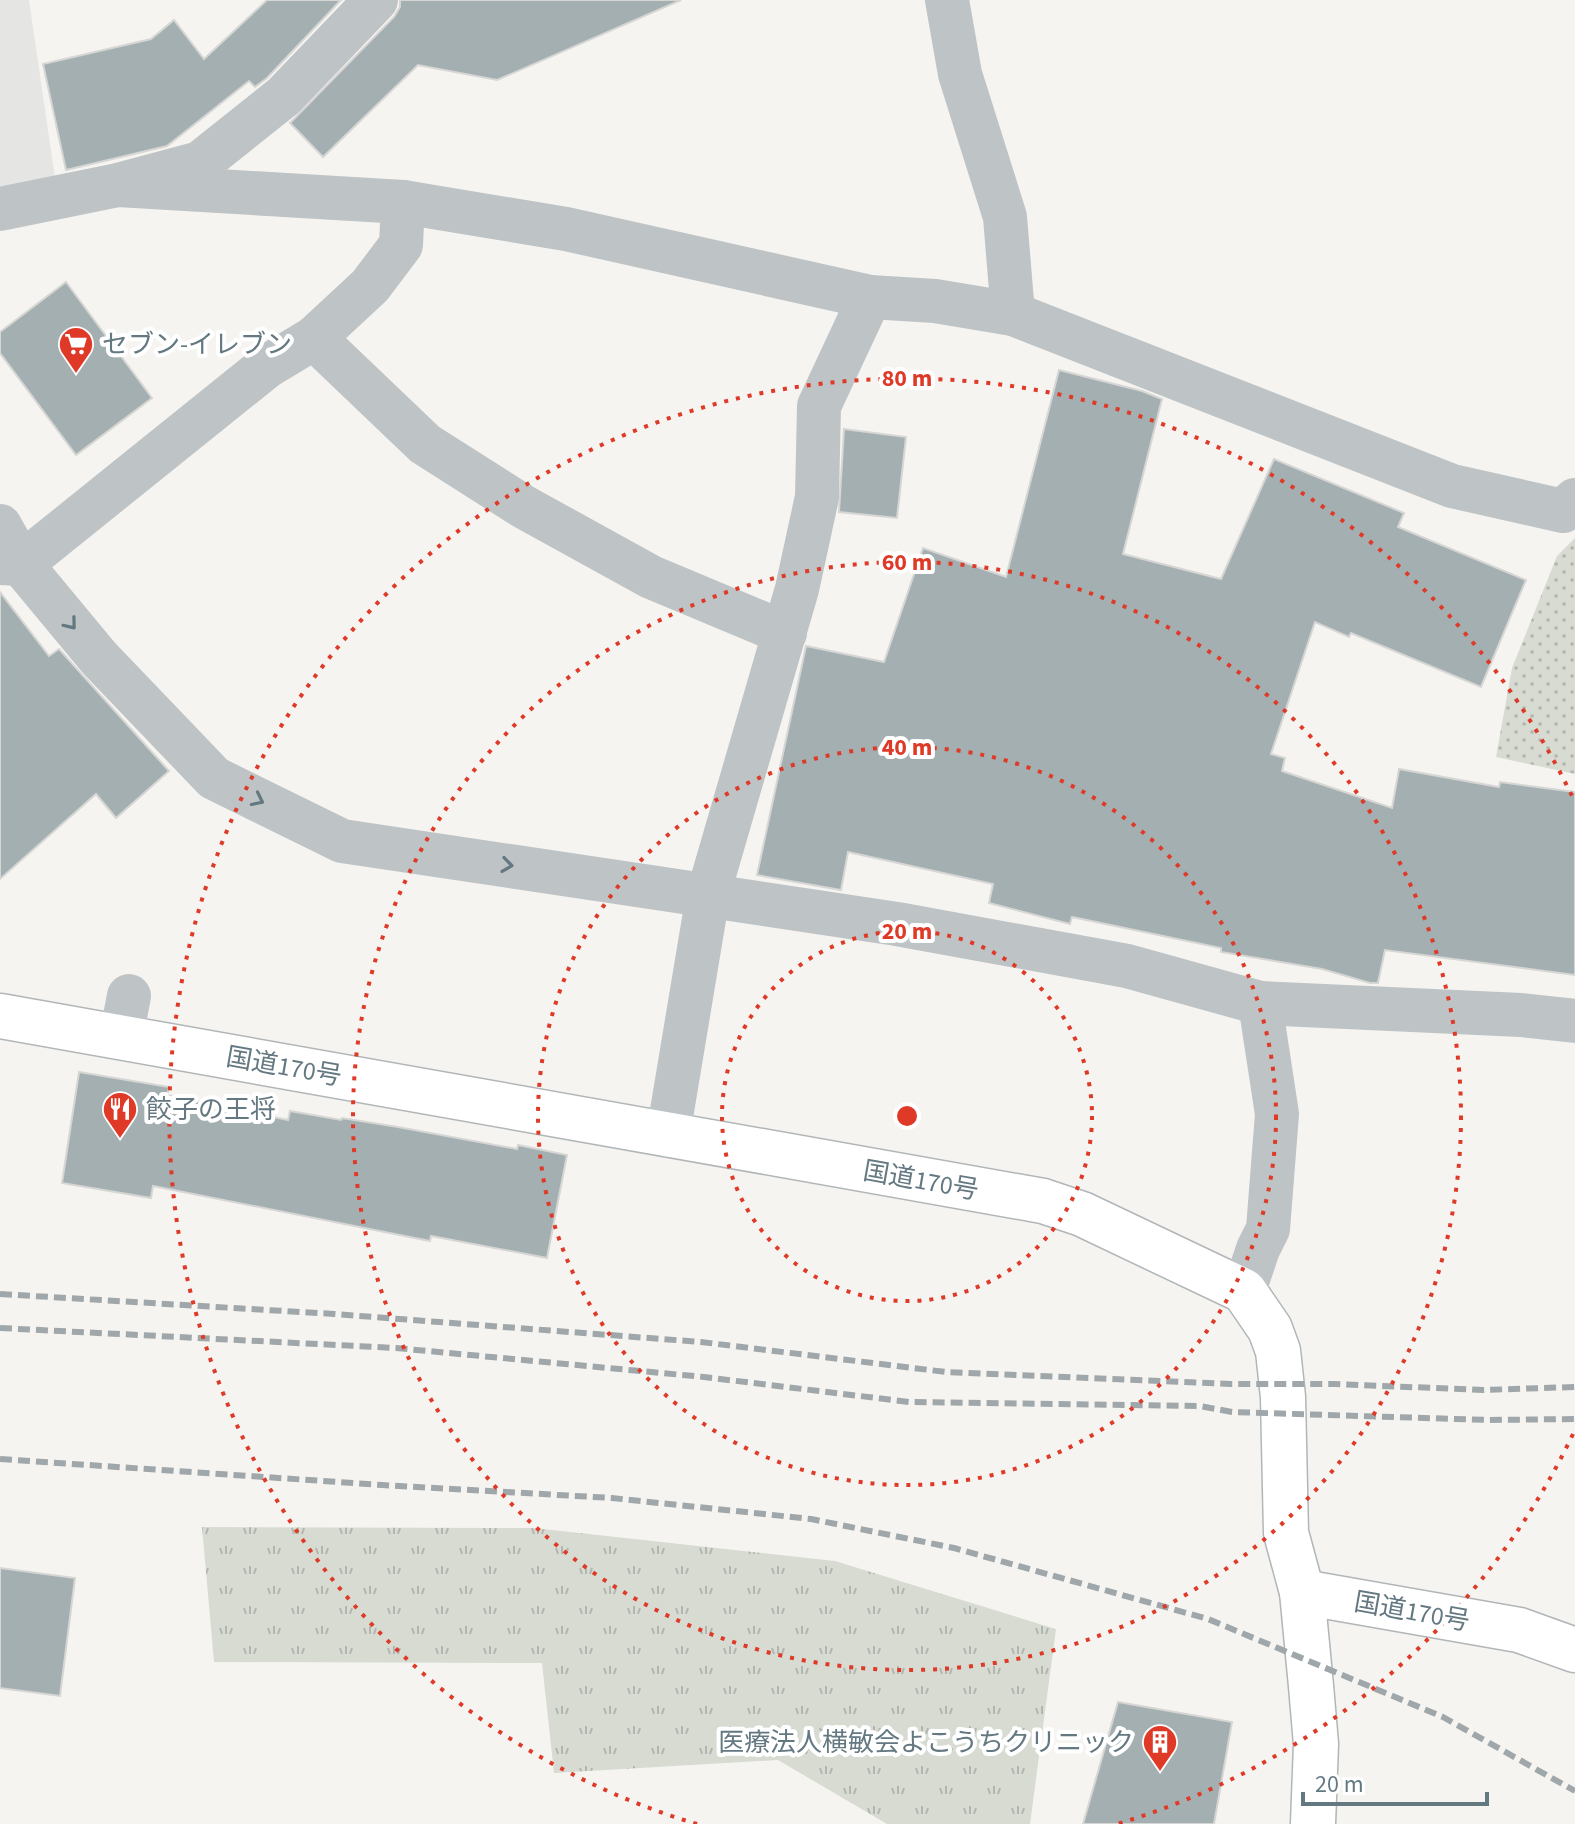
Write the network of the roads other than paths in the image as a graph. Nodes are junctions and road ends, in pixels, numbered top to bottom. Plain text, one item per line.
1 (376, 0) edge
2 (947, 0) edge
3 (118, 185) junction
4 (403, 202) junction
5 (0, 209) edge
6 (870, 297) junction
7 (1013, 314) junction
8 (314, 338) junction
9 (1575, 500) edge
10 (0, 526) edge
11 (11, 563) edge
12 (785, 633) junction
13 (708, 895) junction
14 (1260, 1003) junction
15 (0, 1016) edge
16 (1575, 1021) edge
17 (668, 1135) junction
18 (1244, 1291) junction
19 (1302, 1592) junction
20 (1575, 1650) edge
21 (1313, 1824) edge

1 - 3 street
2 - 7 street
3 - 4 street
3 - 5 street
4 - 6 street
4 - 8 street
6 - 7 street
6 - 12 street
7 - 9 street
8 - 11 street
8 - 12 street
10 - 11 street
11 -> 13 street
12 - 13 street
13 - 14 street
13 - 17 street
14 - 16 street
14 - 18 street
15 - 17 highway, 国道170号
17 - 18 highway, 国道170号
18 - 19 highway
19 - 20 highway, 国道170号
19 - 21 highway

